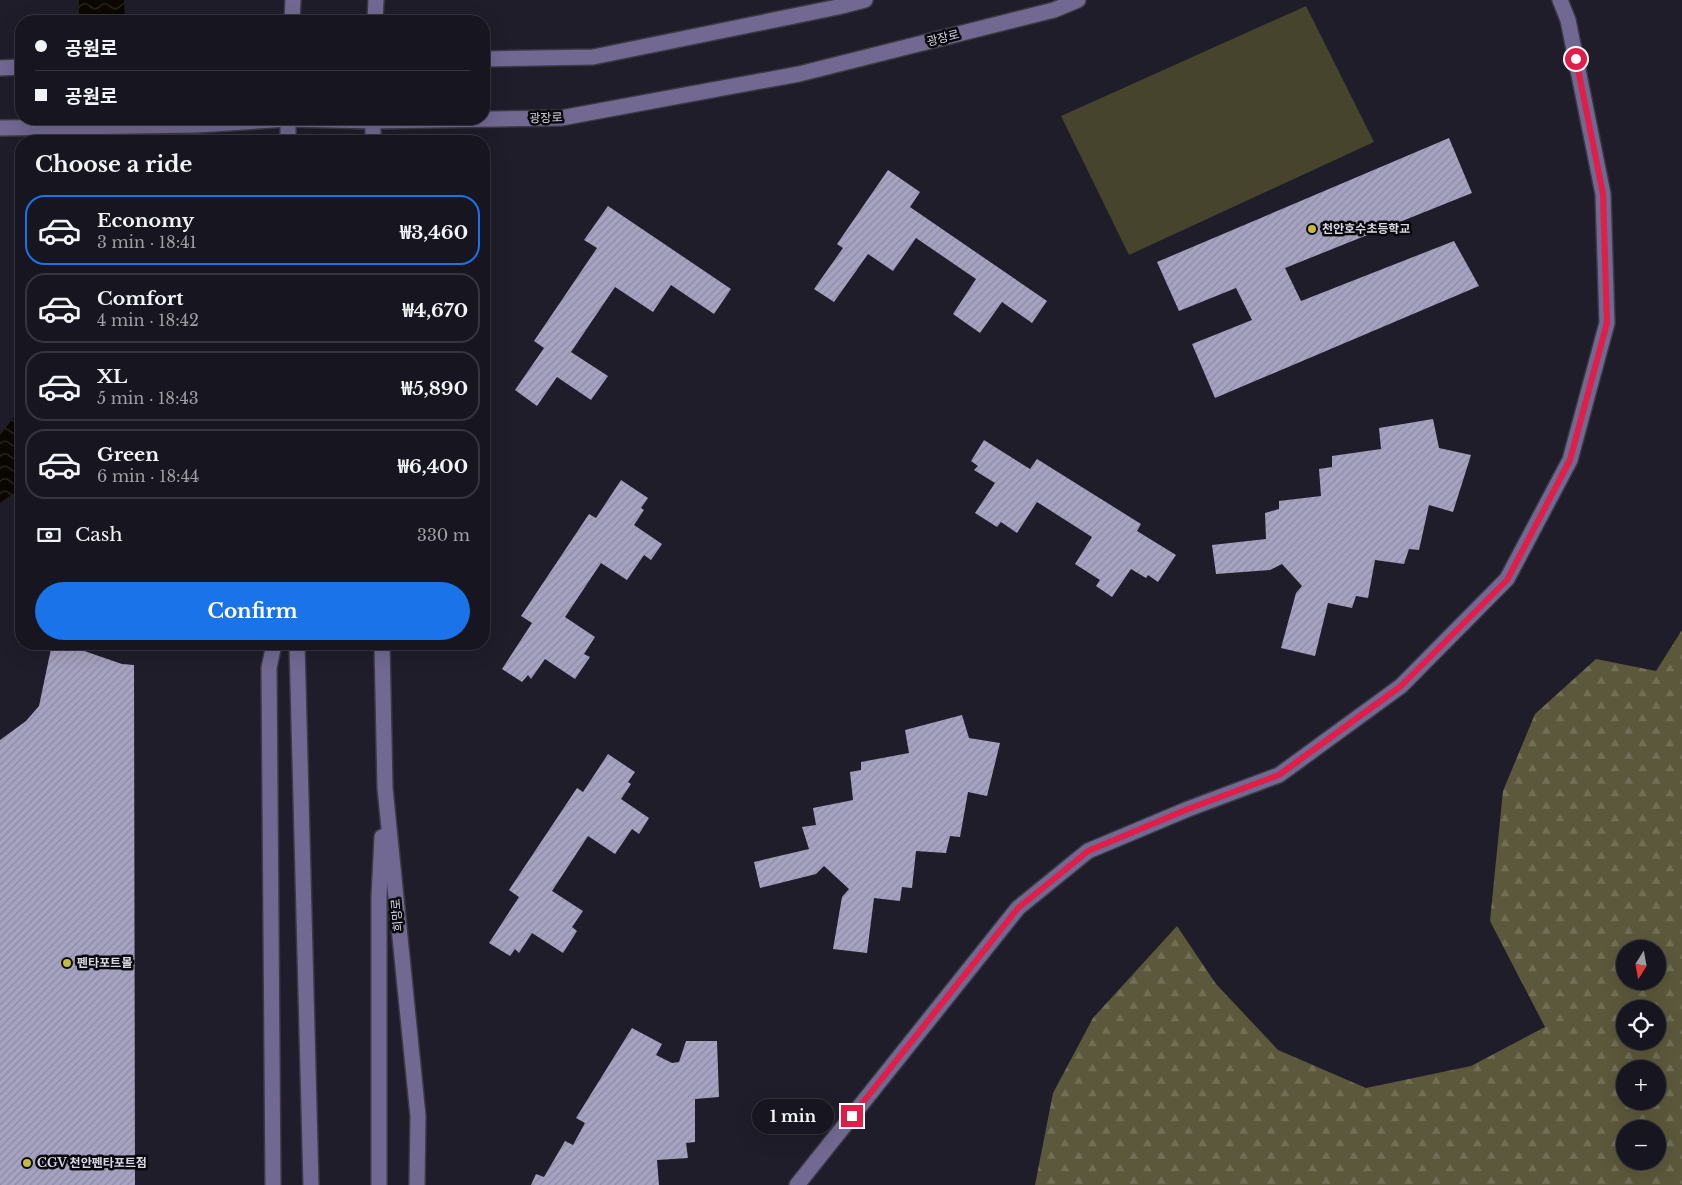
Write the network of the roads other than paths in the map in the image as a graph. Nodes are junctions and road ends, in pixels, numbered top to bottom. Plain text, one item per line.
1 (293, 0) edge
2 (376, 0) edge
3 (864, 0) edge
4 (1078, 0) edge
5 (1560, 0) edge
6 (292, 15) edge
7 (375, 15) edge
8 (490, 59) edge
9 (15, 67) edge
10 (0, 68) edge
11 (490, 119) edge
12 (198, 125) edge
13 (0, 128) edge
14 (273, 650) edge
15 (297, 650) edge
16 (382, 650) edge
17 (385, 788) junction
18 (274, 1185) edge
19 (311, 1185) edge
20 (379, 1185) edge
21 (417, 1185) edge
22 (796, 1185) edge

1 - 6 main road
2 - 7 main road
3 - 8 main road
4 - 11 main road, 광장로
5 - 22 main road
9 - 10 main road
12 - 13 main road, 광장로
14 - 18 main road
15 - 19 main road
16 - 17 main road, 희망로
17 - 20 main road
17 - 21 main road, 희망로

